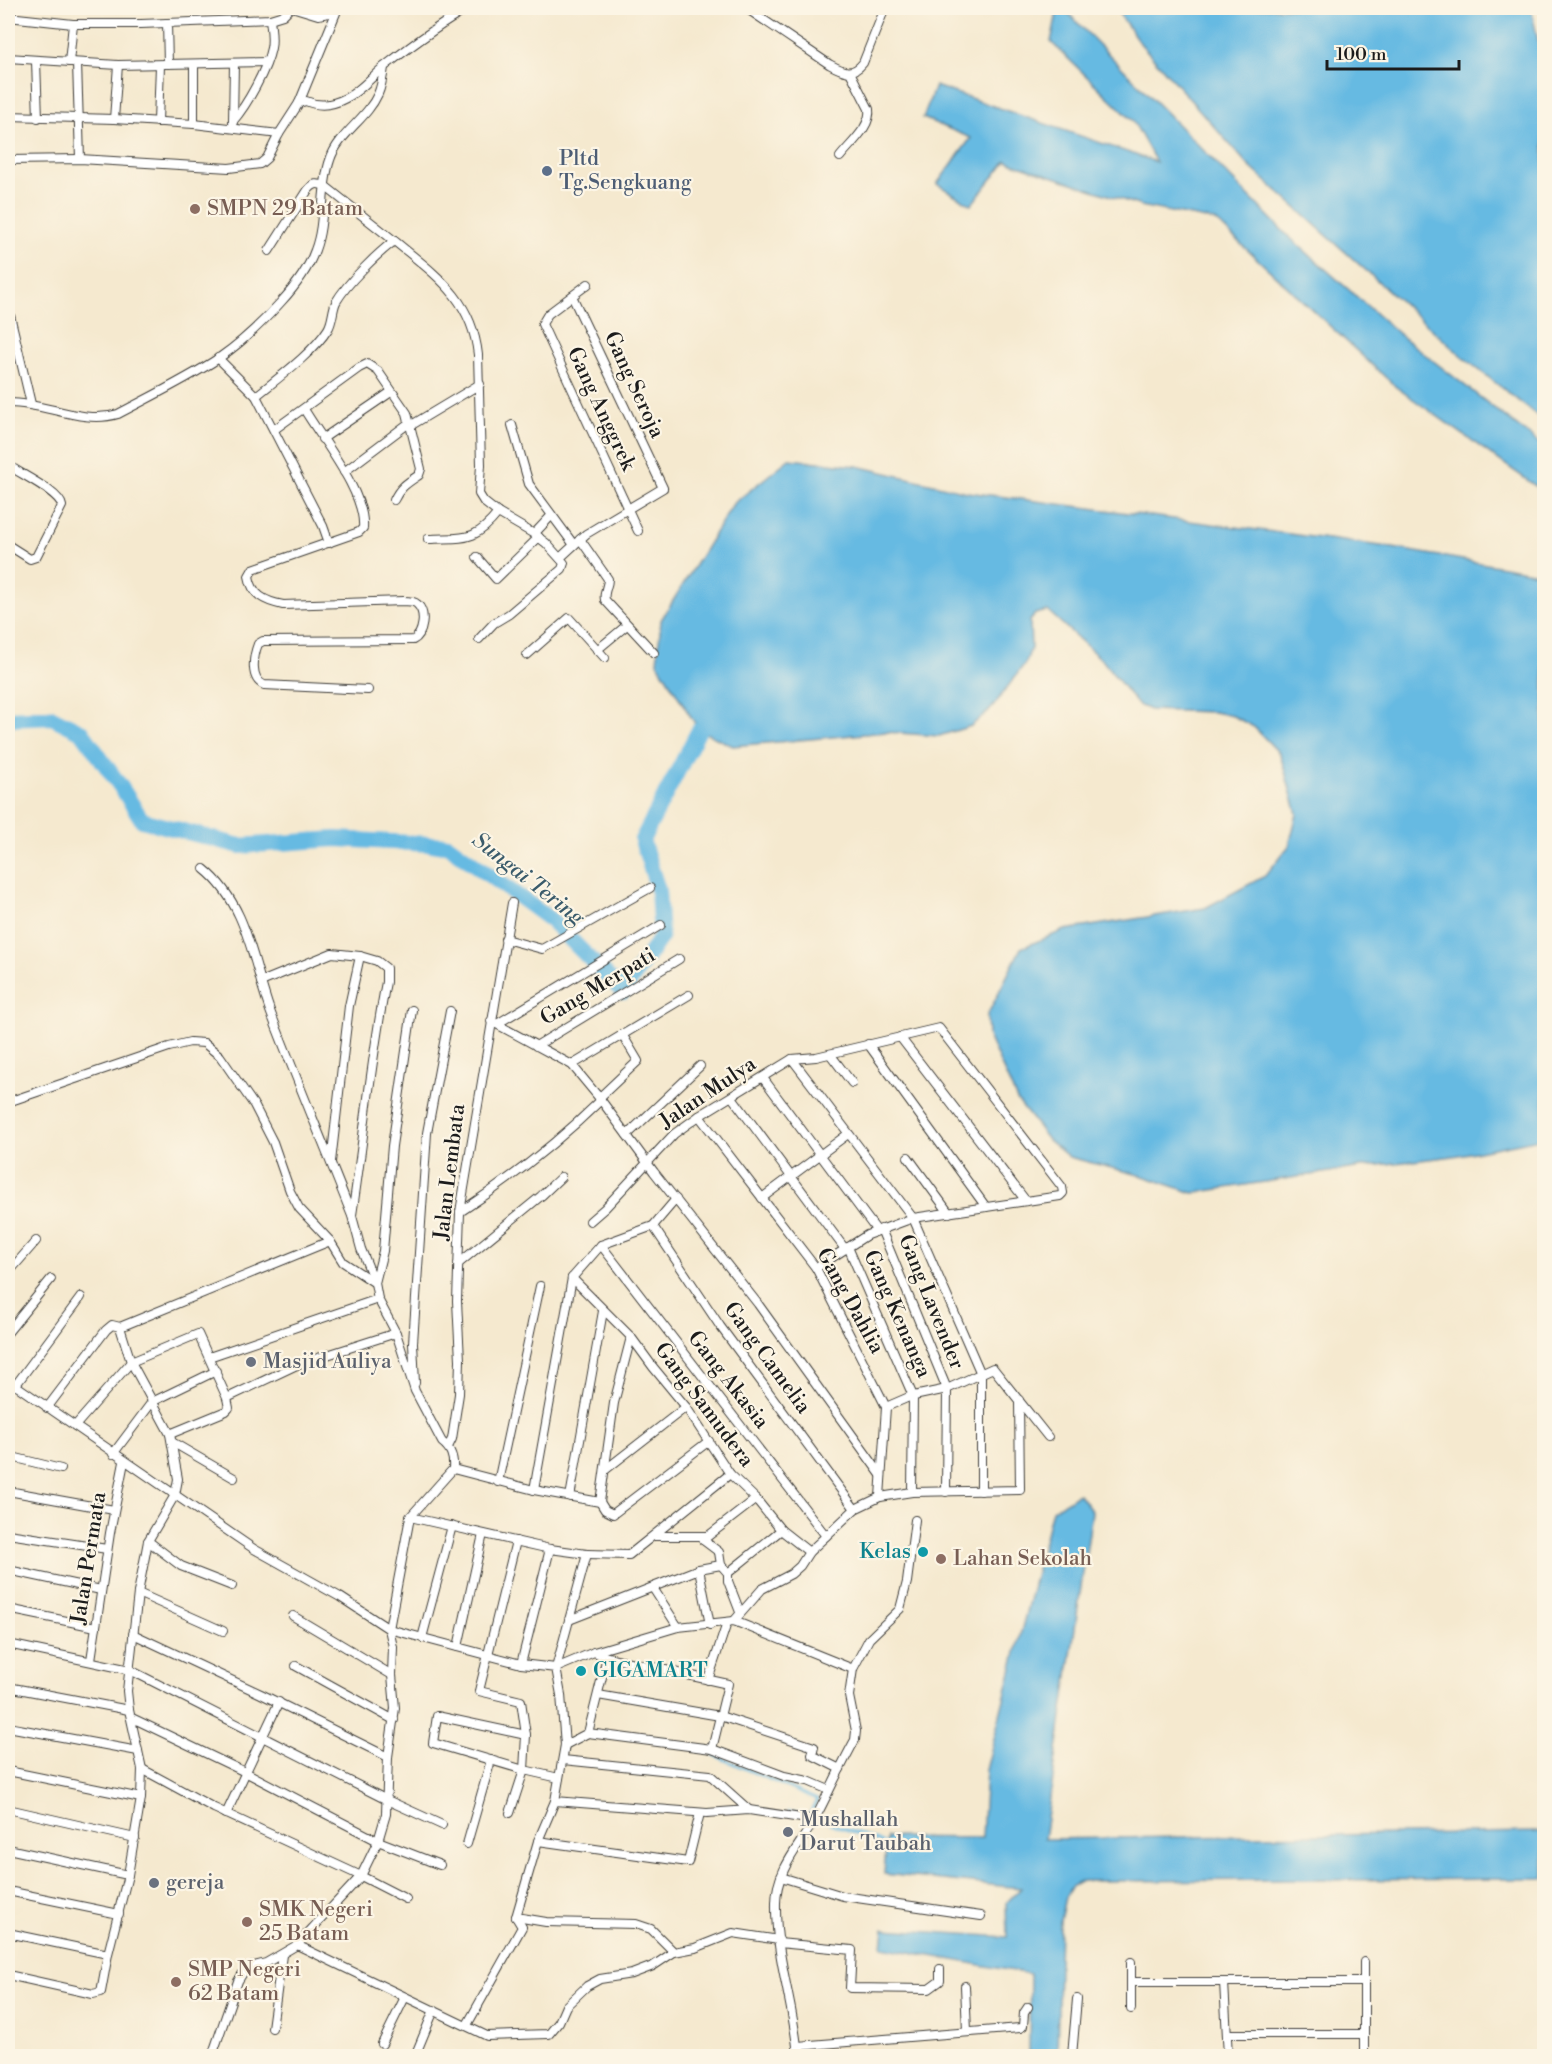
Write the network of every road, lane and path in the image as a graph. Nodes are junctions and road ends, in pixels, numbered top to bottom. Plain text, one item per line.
1 (290, 8) edge
2 (295, 8) edge
3 (469, 8) edge
4 (746, 8) edge
5 (885, 8) edge
6 (336, 10) edge
7 (8, 17) edge
8 (270, 19) junction
9 (167, 23) junction
10 (73, 24) junction
11 (8, 58) edge
12 (36, 61) junction
13 (73, 63) junction
14 (194, 63) junction
15 (234, 63) junction
16 (266, 63) junction
17 (164, 64) junction
18 (118, 65) junction
19 (384, 67) junction
20 (850, 72) junction
21 (300, 104) junction
22 (8, 116) edge
23 (38, 118) junction
24 (78, 118) junction
25 (114, 118) junction
26 (158, 122) junction
27 (194, 124) junction
28 (233, 125) junction
29 (279, 134) junction
30 (840, 157) dead end
31 (80, 159) junction
32 (8, 160) edge
33 (325, 186) junction
34 (394, 241) junction
35 (269, 251) dead end
36 (588, 284) dead end
37 (572, 296) junction
38 (8, 307) edge
39 (219, 358) junction
40 (480, 384) junction
41 (392, 392) junction
42 (256, 396) junction
43 (8, 402) edge
44 (31, 404) junction
45 (304, 410) junction
46 (409, 424) junction
47 (513, 425) dead end
48 (275, 429) junction
49 (322, 439) junction
50 (8, 465) edge
51 (344, 472) junction
52 (394, 500) dead end
53 (628, 509) junction
54 (498, 513) junction
55 (551, 516) junction
56 (638, 531) dead end
57 (536, 536) junction
58 (428, 539) dead end
59 (577, 542) junction
60 (329, 543) junction
61 (9, 547) edge
62 (477, 557) dead end
63 (560, 558) junction
64 (627, 625) junction
65 (479, 639) dead end
66 (597, 651) junction
67 (654, 653) dead end
68 (528, 655) dead end
69 (605, 658) dead end
70 (368, 690) dead end
71 (204, 869) dead end
72 (650, 888) dead end
73 (512, 903) dead end
74 (661, 925) dead end
75 (506, 939) junction
76 (360, 956) junction
77 (679, 959) dead end
78 (261, 982) junction
79 (689, 995) dead end
80 (412, 1010) dead end
81 (450, 1011) dead end
82 (494, 1023) junction
83 (622, 1034) junction
84 (900, 1037) junction
85 (868, 1044) junction
86 (536, 1046) junction
87 (830, 1054) junction
88 (792, 1059) junction
89 (572, 1065) junction
90 (700, 1066) dead end
91 (763, 1078) junction
92 (852, 1083) dead end
93 (732, 1097) junction
94 (600, 1099) junction
95 (8, 1102) edge
96 (699, 1116) junction
97 (848, 1134) junction
98 (627, 1135) junction
99 (820, 1155) junction
100 (908, 1157) dead end
101 (647, 1161) junction
102 (331, 1163) junction
103 (791, 1176) junction
104 (561, 1177) dead end
105 (762, 1198) junction
106 (676, 1199) junction
107 (1026, 1202) junction
108 (986, 1207) junction
109 (460, 1212) junction
110 (949, 1213) junction
111 (352, 1216) junction
112 (913, 1218) junction
113 (590, 1221) dead end
114 (653, 1226) junction
115 (879, 1230) junction
116 (36, 1241) dead end
117 (330, 1241) junction
118 (601, 1245) junction
119 (846, 1248) junction
120 (458, 1264) junction
121 (816, 1268) junction
122 (8, 1273) edge
123 (572, 1278) junction
124 (51, 1279) dead end
125 (375, 1283) junction
126 (540, 1286) dead end
127 (81, 1297) dead end
128 (378, 1299) junction
129 (603, 1311) junction
130 (120, 1328) junction
131 (8, 1332) edge
132 (396, 1333) junction
133 (631, 1337) junction
134 (209, 1357) junction
135 (131, 1362) junction
136 (216, 1371) junction
137 (981, 1374) junction
138 (8, 1380) edge
139 (15, 1386) junction
140 (947, 1389) junction
141 (415, 1390) junction
142 (913, 1396) junction
143 (227, 1398) junction
144 (1019, 1400) junction
145 (152, 1402) junction
146 (686, 1407) junction
147 (886, 1407) junction
148 (47, 1408) junction
149 (75, 1426) junction
150 (1048, 1437) dead end
151 (171, 1438) junction
152 (708, 1441) junction
153 (448, 1447) junction
154 (113, 1454) junction
155 (8, 1456) edge
156 (124, 1462) junction
157 (61, 1469) dead end
158 (453, 1469) junction
159 (604, 1470) junction
160 (730, 1474) junction
161 (881, 1475) junction
162 (234, 1478) dead end
163 (498, 1482) junction
164 (534, 1490) junction
165 (8, 1491) edge
166 (981, 1491) junction
167 (912, 1492) junction
168 (946, 1492) junction
169 (175, 1495) junction
170 (570, 1497) junction
171 (880, 1497) junction
172 (756, 1498) junction
173 (600, 1502) junction
174 (855, 1509) junction
175 (114, 1510) junction
176 (410, 1517) junction
177 (915, 1520) dead end
178 (452, 1526) junction
179 (781, 1530) junction
180 (8, 1534) edge
181 (483, 1534) junction
182 (654, 1536) junction
183 (826, 1536) junction
184 (703, 1540) junction
185 (148, 1541) junction
186 (516, 1541) junction
187 (550, 1549) junction
188 (107, 1550) junction
189 (809, 1552) junction
190 (587, 1554) junction
191 (721, 1565) junction
192 (699, 1569) junction
193 (8, 1570) edge
194 (728, 1573) junction
195 (232, 1586) dead end
196 (653, 1588) junction
197 (101, 1590) junction
198 (138, 1593) junction
199 (8, 1609) edge
200 (740, 1612) junction
201 (293, 1616) dead end
202 (569, 1620) junction
203 (730, 1622) junction
204 (710, 1625) junction
205 (96, 1627) junction
206 (678, 1627) junction
207 (389, 1629) junction
208 (224, 1631) dead end
209 (134, 1634) junction
210 (422, 1638) junction
211 (8, 1644) edge
212 (458, 1647) junction
213 (594, 1652) junction
214 (487, 1655) junction
215 (607, 1657) junction
216 (91, 1660) junction
217 (521, 1664) junction
218 (296, 1666) dead end
219 (556, 1668) junction
220 (853, 1669) junction
221 (130, 1670) junction
222 (392, 1675) junction
223 (708, 1680) junction
224 (8, 1687) edge
225 (598, 1695) junction
226 (279, 1702) junction
227 (130, 1714) junction
228 (720, 1716) junction
229 (394, 1720) junction
230 (8, 1727) edge
231 (588, 1733) junction
232 (526, 1735) junction
233 (262, 1736) junction
234 (566, 1745) junction
235 (712, 1749) junction
236 (138, 1751) junction
237 (388, 1757) junction
238 (491, 1760) junction
239 (563, 1760) junction
240 (142, 1769) junction
241 (840, 1769) junction
242 (524, 1770) junction
243 (8, 1771) edge
244 (245, 1772) junction
245 (559, 1778) junction
246 (829, 1790) junction
247 (141, 1798) junction
248 (387, 1800) junction
249 (555, 1801) junction
250 (8, 1809) edge
251 (749, 1810) junction
252 (510, 1813) dead end
253 (700, 1813) junction
254 (226, 1814) junction
255 (814, 1820) junction
256 (442, 1825) dead end
257 (135, 1838) junction
258 (378, 1841) junction
259 (538, 1841) junction
260 (467, 1844) dead end
261 (8, 1849) edge
262 (440, 1865) dead end
263 (128, 1875) junction
264 (361, 1876) junction
265 (781, 1877) junction
266 (8, 1891) edge
267 (406, 1899) dead end
268 (119, 1914) junction
269 (981, 1916) dead end
270 (516, 1917) junction
271 (8, 1933) edge
272 (779, 1942) junction
273 (297, 1945) junction
274 (674, 1952) junction
275 (108, 1954) junction
276 (282, 1955) junction
277 (1131, 1962) dead end
278 (1364, 1962) dead end
279 (940, 1969) dead end
280 (8, 1975) edge
281 (1131, 1982) junction
282 (1224, 1982) junction
283 (1364, 1982) junction
284 (965, 1986) dead end
285 (405, 1997) junction
286 (1077, 1999) dead end
287 (1028, 2007) dead end
288 (1131, 2009) dead end
289 (434, 2010) junction
290 (467, 2025) junction
291 (272, 2028) dead end
292 (967, 2031) junction
293 (1227, 2034) junction
294 (1364, 2034) junction
295 (382, 2044) dead end
296 (798, 2046) junction
297 (212, 2056) edge
298 (415, 2056) edge
299 (798, 2056) edge
300 (1072, 2056) edge
301 (1228, 2056) edge
302 (1364, 2056) edge

1 - 8 street
2 - 6 street
3 - 19 street
4 - 20 street
5 - 20 street
6 - 21 street
7 - 10 street
8 - 9 street
8 - 16 street
9 - 10 street
9 - 17 street
10 - 13 street
11 - 12 street
12 - 13 street
12 - 23 street
13 - 18 street
13 - 24 street
14 - 15 street
14 - 17 street
14 - 27 street
15 - 16 street
15 - 28 street
16 - 28 street
17 - 18 street
17 - 26 street
18 - 25 street
19 - 21 street
19 - 33 street
20 - 30 street
21 - 29 street
22 - 23 street
23 - 24 street
24 - 25 street
24 - 31 street
25 - 26 street
26 - 27 street
27 - 28 street
28 - 29 street
29 - 31 street
31 - 32 street
33 - 34 street
33 - 35 street
33 - 39 street
34 - 40 street
34 - 42 street
36 - 37 street
37 - 53 street, Gang Anggrek
37 - 53 street, Gang Seroja
38 - 44 street
39 - 42 street
39 - 44 street
40 - 46 street
40 - 54 street
41 - 45 street
41 - 46 street
41 - 49 street
42 - 48 street
43 - 44 street
45 - 48 street
45 - 49 street
46 - 51 street
46 - 52 street
47 - 55 street
48 - 60 street
49 - 51 street
50 - 61 street
51 - 60 street
53 - 56 street, Gang Anggrek
53 - 59 street
54 - 57 street
54 - 58 street
55 - 57 street
55 - 59 street
57 - 62 street
57 - 63 street
59 - 63 street
59 - 64 street
60 - 70 street
63 - 65 street
64 - 66 street
64 - 67 street
66 - 68 street
66 - 69 street
71 - 78 street
72 - 75 street
73 - 75 street, Jalan Lembata
74 - 82 street
75 - 82 street, Jalan Lembata
76 - 78 street
76 - 102 street
76 - 111 street
77 - 86 street, Gang Merpati
78 - 102 street
79 - 83 street
80 - 125 street
81 - 141 street
82 - 86 street
82 - 109 street, Jalan Lembata
83 - 89 street
83 - 94 street
84 - 85 street
84 - 107 street
84 - 107 street
85 - 87 street
85 - 108 street
86 - 89 street
87 - 88 street
87 - 92 street
88 - 91 street, Jalan Mulya
88 - 97 street
89 - 94 street
90 - 98 street
91 - 93 street, Jalan Mulya
91 - 99 street, Gang Lavender
93 - 96 street, Jalan Mulya
93 - 103 street, Gang Kenanga
94 - 98 street
94 - 109 street
95 - 117 street
96 - 101 street, Jalan Mulya
96 - 105 street, Gang Dahlia
97 - 99 street
97 - 112 street
98 - 101 street
99 - 103 street
99 - 115 street, Gang Lavender
100 - 110 street
101 - 106 street
101 - 113 street, Jalan Mulya
102 - 111 street
103 - 105 street
103 - 119 street, Gang Kenanga
104 - 120 street
105 - 121 street, Gang Dahlia
106 - 114 street
106 - 161 street
107 - 108 street
108 - 110 street
109 - 120 street, Jalan Lembata
110 - 112 street
111 - 125 street
112 - 115 street
112 - 137 street
114 - 118 street
114 - 174 street, Gang Camelia
115 - 119 street
115 - 140 street, Gang Lavender
116 - 122 street
117 - 125 street
117 - 130 street
118 - 123 street
118 - 183 street, Gang Akasia
119 - 121 street
119 - 142 street, Gang Kenanga
120 - 153 street, Jalan Lembata
121 - 147 street, Gang Dahlia
123 - 129 street, Gang Samudera
123 - 164 street
124 - 131 street
125 - 128 street
126 - 163 street
127 - 139 street
128 - 132 street
128 - 134 street
129 - 133 street, Gang Samudera
129 - 170 street
130 - 135 street
130 - 148 street
132 - 141 street
132 - 143 street
133 - 146 street, Gang Samudera
133 - 159 street
134 - 135 street
134 - 136 street
135 - 145 street
135 - 149 street
136 - 143 street
136 - 145 street
137 - 140 street
137 - 144 street
137 - 166 street
138 - 139 street
139 - 148 street
140 - 142 street
140 - 168 street
141 - 153 street
142 - 147 street
142 - 167 street
143 - 151 street
144 - 150 street
144 - 166 street
145 - 151 street
145 - 154 street
146 - 152 street, Gang Samudera
146 - 159 street
147 - 161 street
148 - 149 street
149 - 154 street
151 - 162 street
151 - 169 street
152 - 160 street, Gang Samudera
152 - 173 street
153 - 158 street
154 - 156 street
155 - 157 street
156 - 169 street
156 - 175 street, Jalan Permata
158 - 163 street
158 - 176 street
159 - 173 street
160 - 172 street, Gang Samudera
160 - 182 street
161 - 171 street
163 - 164 street
164 - 170 street
165 - 175 street
166 - 168 street
167 - 168 street
167 - 171 street
169 - 185 street
169 - 207 street
170 - 173 street
171 - 174 street
172 - 179 street, Gang Samudera
172 - 184 street
174 - 183 street
175 - 188 street, Jalan Permata
176 - 178 street
176 - 207 street
177 - 220 street
178 - 181 street
178 - 210 street
179 - 189 street, Gang Samudera
179 - 194 street
180 - 188 street
181 - 186 street
181 - 212 street
182 - 184 street
182 - 190 street
183 - 189 street
184 - 191 street
185 - 195 street
185 - 198 street
186 - 187 street
186 - 214 street
187 - 190 street
187 - 217 street
188 - 197 street, Jalan Permata
189 - 200 street
190 - 202 street
191 - 192 street
191 - 194 street
192 - 196 street
192 - 204 street
193 - 197 street
194 - 200 street
196 - 202 street
196 - 206 street
197 - 205 street, Jalan Permata
198 - 208 street
198 - 209 street
199 - 205 street
200 - 203 street
201 - 222 street
202 - 219 street
203 - 204 street
203 - 220 street
203 - 223 street
204 - 206 street
205 - 216 street, Jalan Permata
206 - 213 street
207 - 210 street
207 - 222 street
209 - 221 street
209 - 226 street
210 - 212 street
211 - 216 street
212 - 214 street
213 - 215 street
213 - 219 street
214 - 217 street
214 - 232 street
215 - 223 street
215 - 225 street
216 - 221 street
217 - 219 street
218 - 229 street
219 - 234 street
220 - 241 street
221 - 227 street
221 - 233 street
222 - 229 street
223 - 228 street
224 - 227 street
225 - 228 street
225 - 231 street
226 - 233 street
226 - 237 street
227 - 236 street
227 - 244 street
228 - 235 street
228 - 241 street
229 - 237 street
230 - 236 street
231 - 234 street
231 - 235 street
232 - 238 street
232 - 242 street
233 - 244 street
233 - 248 street
234 - 239 street
235 - 246 street
236 - 240 street
237 - 248 street
238 - 242 street
238 - 260 street
239 - 245 street
239 - 251 street
240 - 247 street
240 - 254 street
241 - 246 street
242 - 245 street
242 - 252 street
243 - 247 street
244 - 254 street
244 - 258 street
245 - 249 street
246 - 255 street
247 - 257 street
248 - 256 street
248 - 258 street
249 - 253 street
249 - 259 street
250 - 257 street
251 - 253 street
251 - 255 street
253 - 259 street
254 - 264 street
255 - 265 street
257 - 263 street
258 - 262 street
258 - 264 street
259 - 270 street
261 - 263 street
263 - 268 street
264 - 267 street
264 - 273 street
265 - 269 street
265 - 272 street
266 - 268 street
268 - 275 street
270 - 274 street
270 - 290 street
271 - 275 street
272 - 274 street
272 - 279 street
272 - 296 street
273 - 276 street
273 - 285 street
274 - 290 street
275 - 280 street
276 - 291 street
276 - 297 street
277 - 281 street
278 - 283 street
281 - 282 street
281 - 288 street
282 - 283 street
282 - 293 street
283 - 294 street
284 - 292 street
285 - 289 street
285 - 295 street
286 - 300 street
287 - 292 street
289 - 290 street
289 - 298 street
292 - 296 street
293 - 294 street
293 - 301 street
294 - 302 street
296 - 299 street

